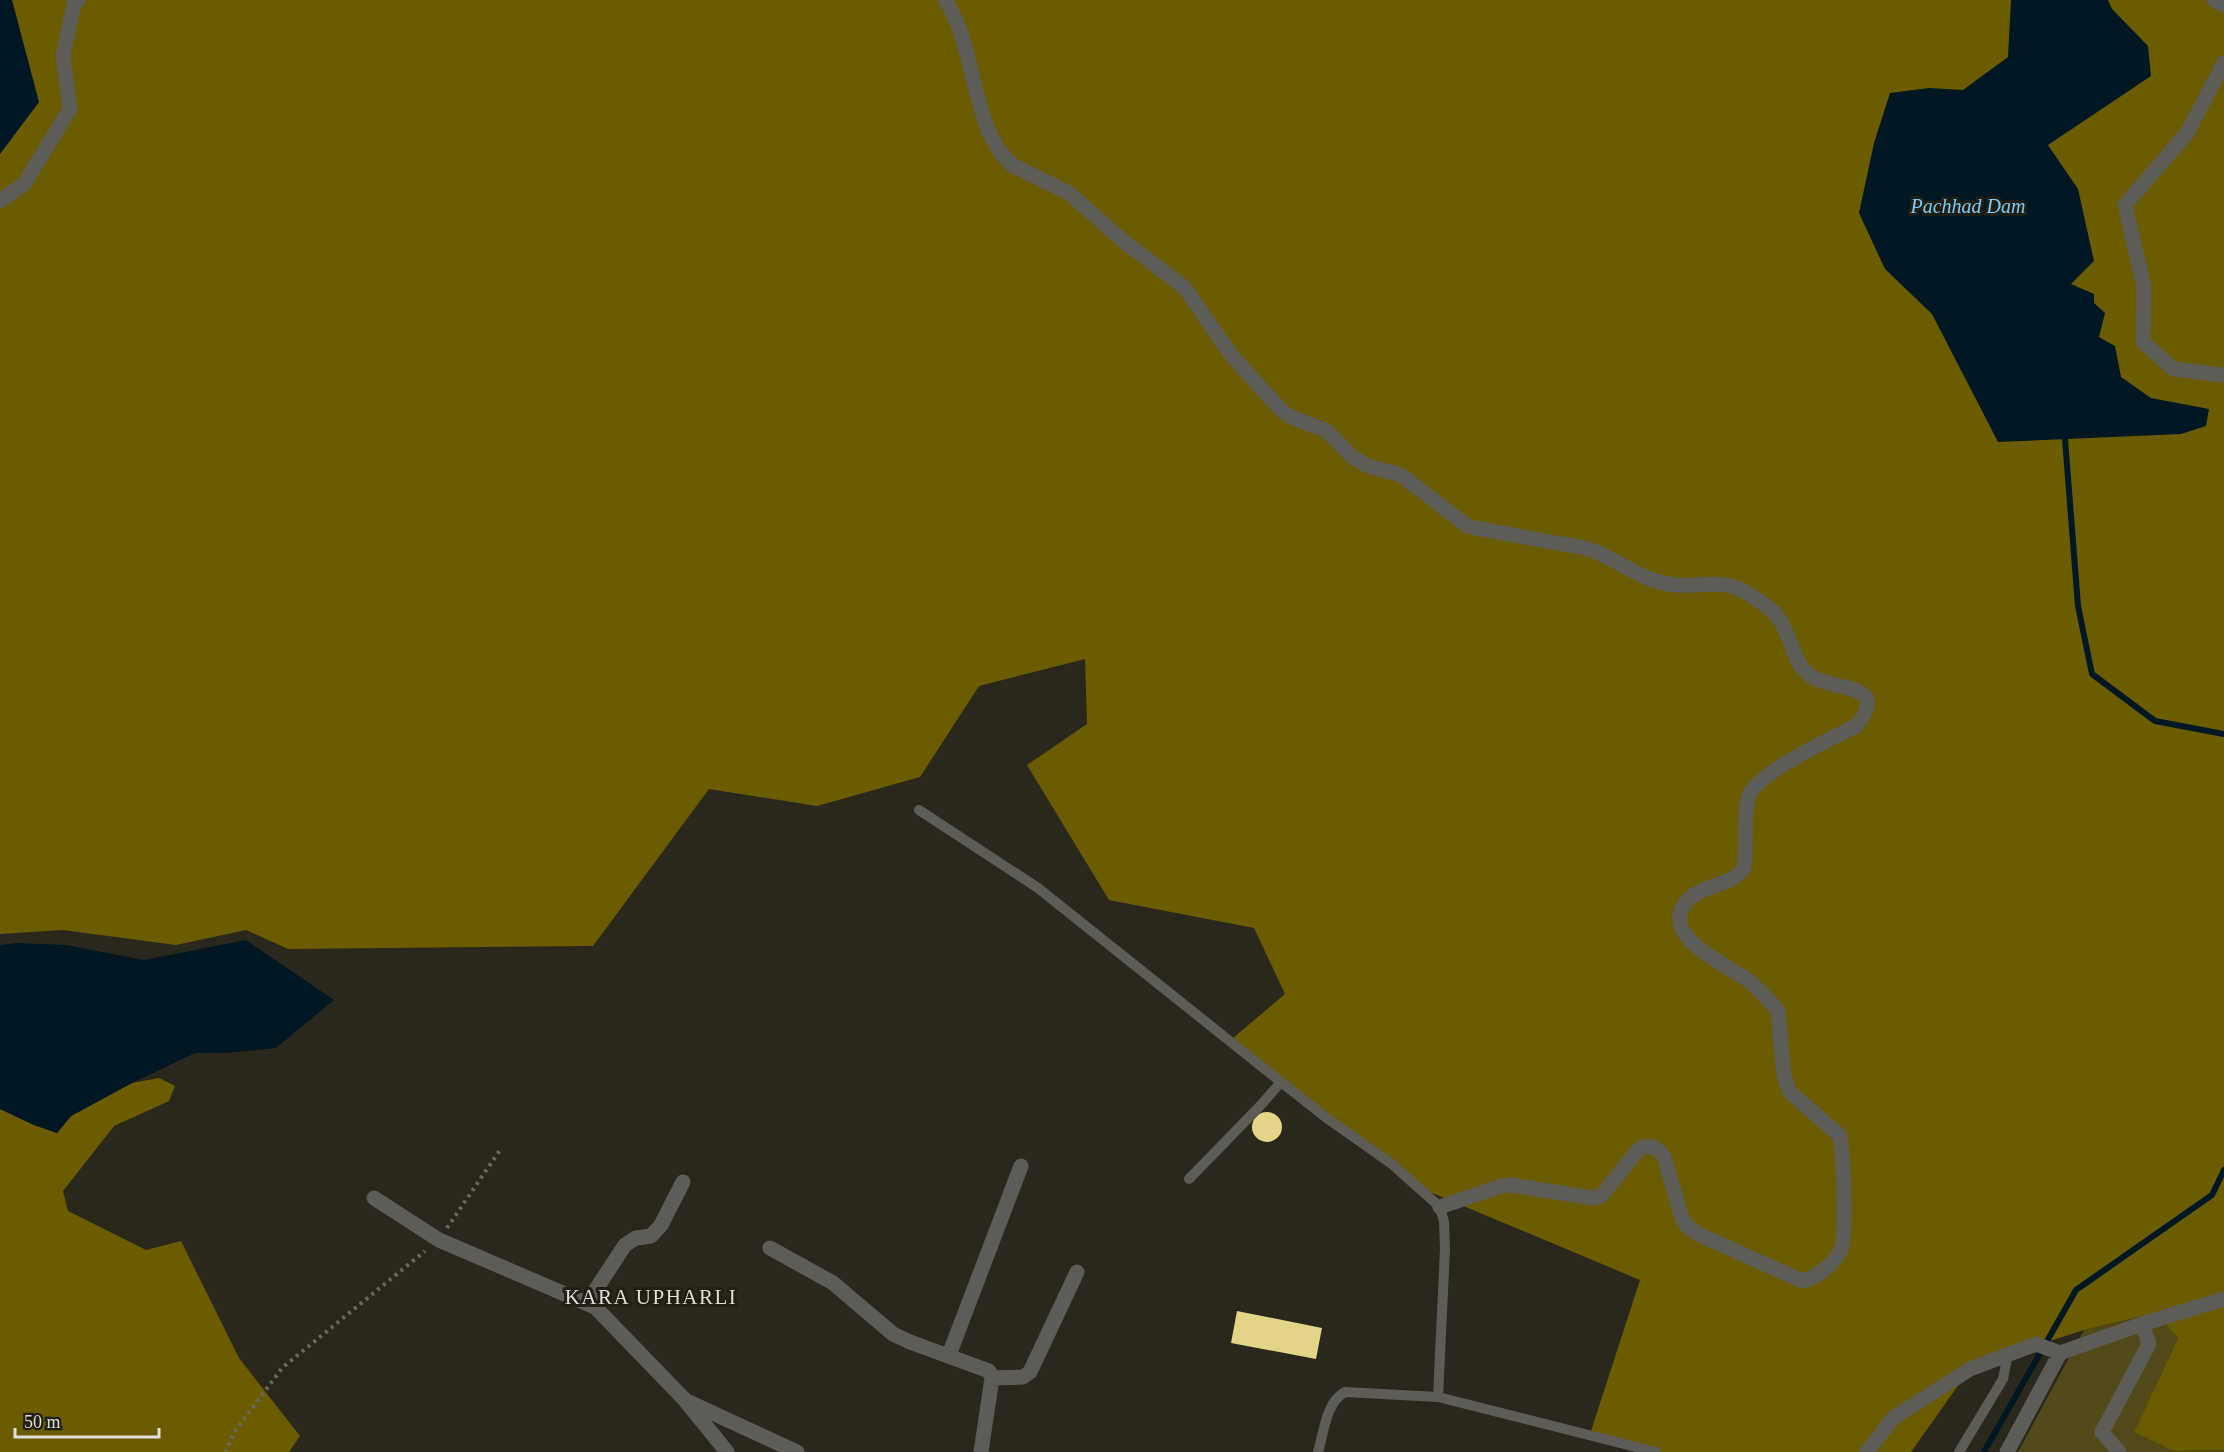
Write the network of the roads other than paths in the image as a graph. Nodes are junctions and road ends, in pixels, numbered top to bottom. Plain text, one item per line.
1 (78, 0) edge
2 (945, 0) edge
3 (2214, 0) edge
4 (2224, 5) edge
5 (2224, 63) edge
6 (0, 201) edge
7 (2224, 375) edge
8 (919, 810) dead end
9 (1281, 1082) junction
10 (1021, 1166) dead end
11 (1189, 1179) dead end
12 (683, 1182) dead end
13 (374, 1198) dead end
14 (1440, 1207) junction
15 (770, 1248) dead end
16 (1077, 1272) dead end
17 (2224, 1299) edge
18 (587, 1303) junction
19 (2142, 1324) junction
20 (2060, 1353) junction
21 (2008, 1354) junction
22 (949, 1355) junction
23 (992, 1378) junction
24 (1438, 1397) junction
25 (684, 1399) junction
26 (727, 1452) edge
27 (797, 1452) edge
28 (981, 1452) edge
29 (1318, 1452) edge
30 (1656, 1452) edge
31 (1868, 1452) edge
32 (1959, 1452) edge
33 (2007, 1452) edge
34 (2119, 1452) edge

1 - 6 street
2 - 14 street
3 - 4 street
5 - 7 street
8 - 9 lane
9 - 11 lane
9 - 14 lane
10 - 22 street
12 - 18 street
13 - 18 street
14 - 24 lane
15 - 22 street
16 - 23 street
17 - 19 street
18 - 25 street
19 - 20 street
19 - 34 street
20 - 21 street
20 - 33 street
21 - 31 street
21 - 32 lane
22 - 23 street
23 - 28 street
24 - 29 lane
24 - 30 lane
25 - 26 street
25 - 27 street

